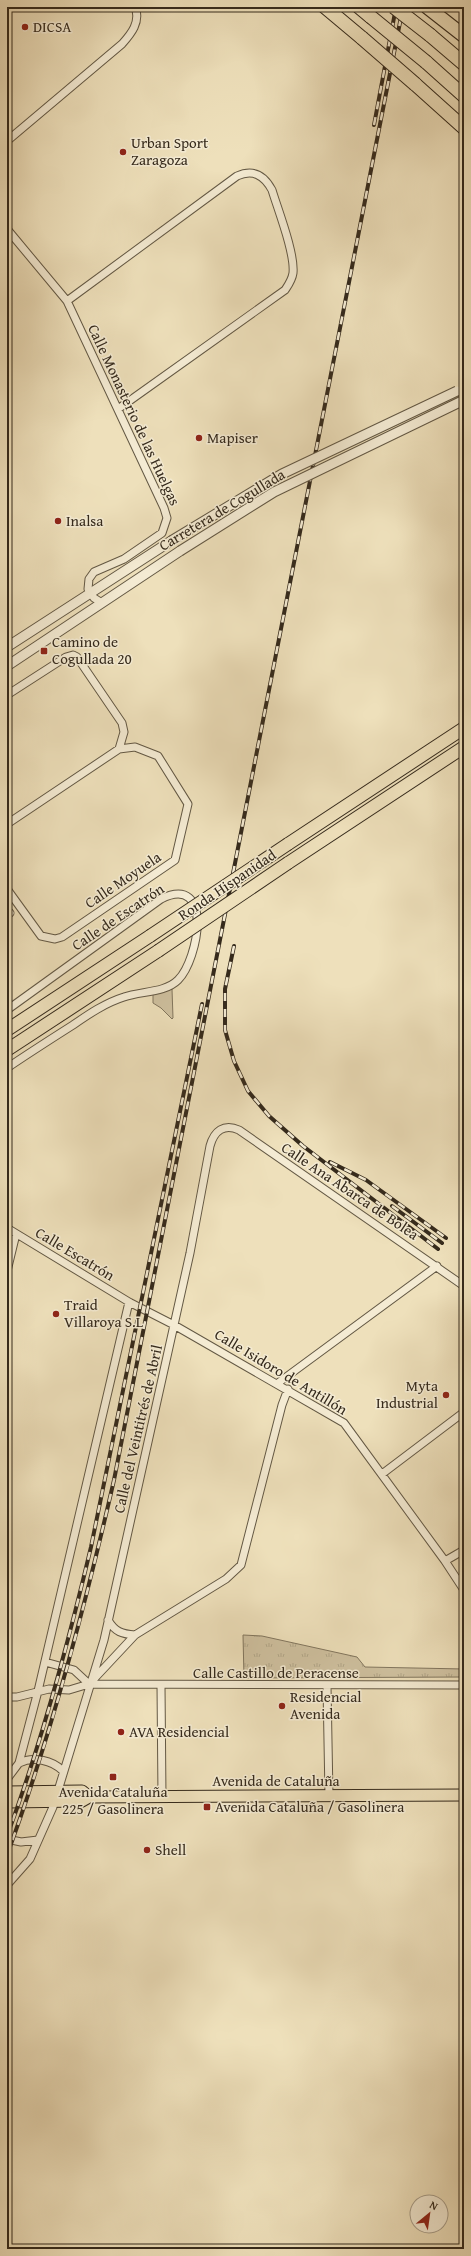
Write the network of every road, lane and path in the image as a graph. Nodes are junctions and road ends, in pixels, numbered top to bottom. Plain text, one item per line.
1 (135, 7) edge
2 (325, 7) edge
3 (359, 7) edge
4 (394, 7) edge
5 (427, 7) edge
6 (464, 36) edge
7 (464, 64) edge
8 (464, 96) edge
9 (464, 128) edge
10 (7, 141) edge
11 (7, 229) edge
12 (67, 301) junction
13 (461, 389) edge
14 (463, 401) edge
15 (118, 409) junction
16 (90, 593) junction
17 (102, 603) junction
18 (7, 647) edge
19 (7, 666) edge
20 (7, 696) edge
21 (464, 728) edge
22 (464, 747) edge
23 (119, 749) junction
24 (7, 824) edge
25 (7, 889) edge
26 (7, 1010) edge
27 (7, 1030) edge
28 (7, 1050) edge
29 (7, 1068) edge
30 (219, 1130) joint
31 (7, 1228) edge
32 (16, 1234) junction
33 (437, 1266) junction
34 (7, 1271) edge
35 (464, 1286) edge
36 (129, 1302) junction
37 (174, 1324) junction
38 (278, 1383) junction
39 (288, 1389) junction
40 (464, 1412) edge
41 (382, 1474) junction
42 (464, 1550) edge
43 (445, 1561) junction
44 (464, 1590) edge
45 (108, 1620) junction
46 (135, 1635) junction
47 (45, 1662) junction
48 (89, 1684) junction
49 (161, 1685) junction
50 (464, 1685) edge
51 (327, 1686) junction
52 (38, 1691) junction
53 (7, 1697) edge
54 (19, 1763) junction
55 (63, 1771) junction
56 (7, 1779) edge
57 (7, 1792) edge
58 (464, 1795) edge
59 (56, 1796) junction
60 (162, 1796) junction
61 (329, 1796) junction
62 (7, 1802) edge
63 (7, 1839) edge
64 (38, 1840) junction
65 (7, 1885) edge

1 - 10 street
2 - 9 highway, bridge
3 - 8 highway, bridge
4 - 7 highway, bridge
5 - 6 highway
11 - 12 street, Calle Monasterio de las Huelgas
12 - 15 street, Calle Monasterio de las Huelgas
12 - 15 street
13 - 16 street, Carretera de Cogullada, bridge
14 - 17 street, Carretera de Cogullada, bridge
15 - 16 street, Calle Monasterio de las Huelgas
16 - 17 street
16 - 18 street, Carretera de Cogullada
17 - 19 street, Carretera de Cogullada
20 - 23 street
21 - 27 highway, Ronda Hispanidad, bridge
22 - 28 highway, Ronda Hispanidad, bridge
23 - 24 street
23 - 25 street, Calle Moyuela
26 - 29 street, Calle de Escatrón
30 - 33 street, Calle Ana Abarca de Bolea
30 - 37 street, Calle del Veintitrés de Abril
31 - 32 street, Calle Escatrón
32 - 34 street
32 - 36 street, Calle Escatrón
33 - 35 street, Calle Ana Abarca de Bolea
33 - 38 street
36 - 37 street, Calle Isidoro de Antillón
36 - 47 street
37 - 38 street, Calle Isidoro de Antillón
37 - 45 street, Calle del Veintitrés de Abril
38 - 39 street, Calle Isidoro de Antillón
39 - 41 street, Calle Isidoro de Antillón
39 - 46 street
40 - 41 street
41 - 43 street, Calle Isidoro de Antillón
42 - 43 street
43 - 44 street, Calle Isidoro de Antillón
45 - 46 street
45 - 48 street, Calle del Veintitrés de Abril
46 - 48 street
47 - 48 street
47 - 52 street
48 - 49 street, Calle Castillo de Peracense
48 - 52 street
48 - 55 street, Calle del Veintitrés de Abril
49 - 51 street, Calle Castillo de Peracense
49 - 60 street
50 - 51 street, Calle Castillo de Peracense
51 - 61 street
52 - 53 street
52 - 54 street
54 - 55 street
54 - 56 street
55 - 59 street, Calle del Veintitrés de Abril
57 - 59 main road, Avenida de Cataluña
58 - 61 main road, Avenida de Cataluña
59 - 60 main road, Avenida de Cataluña
59 - 62 main road, Avenida de Cataluña
59 - 64 street, Calle del Veintitrés de Abril
60 - 61 main road, Avenida de Cataluña
63 - 64 street
64 - 65 street, Calle del Veintitrés de Abril

